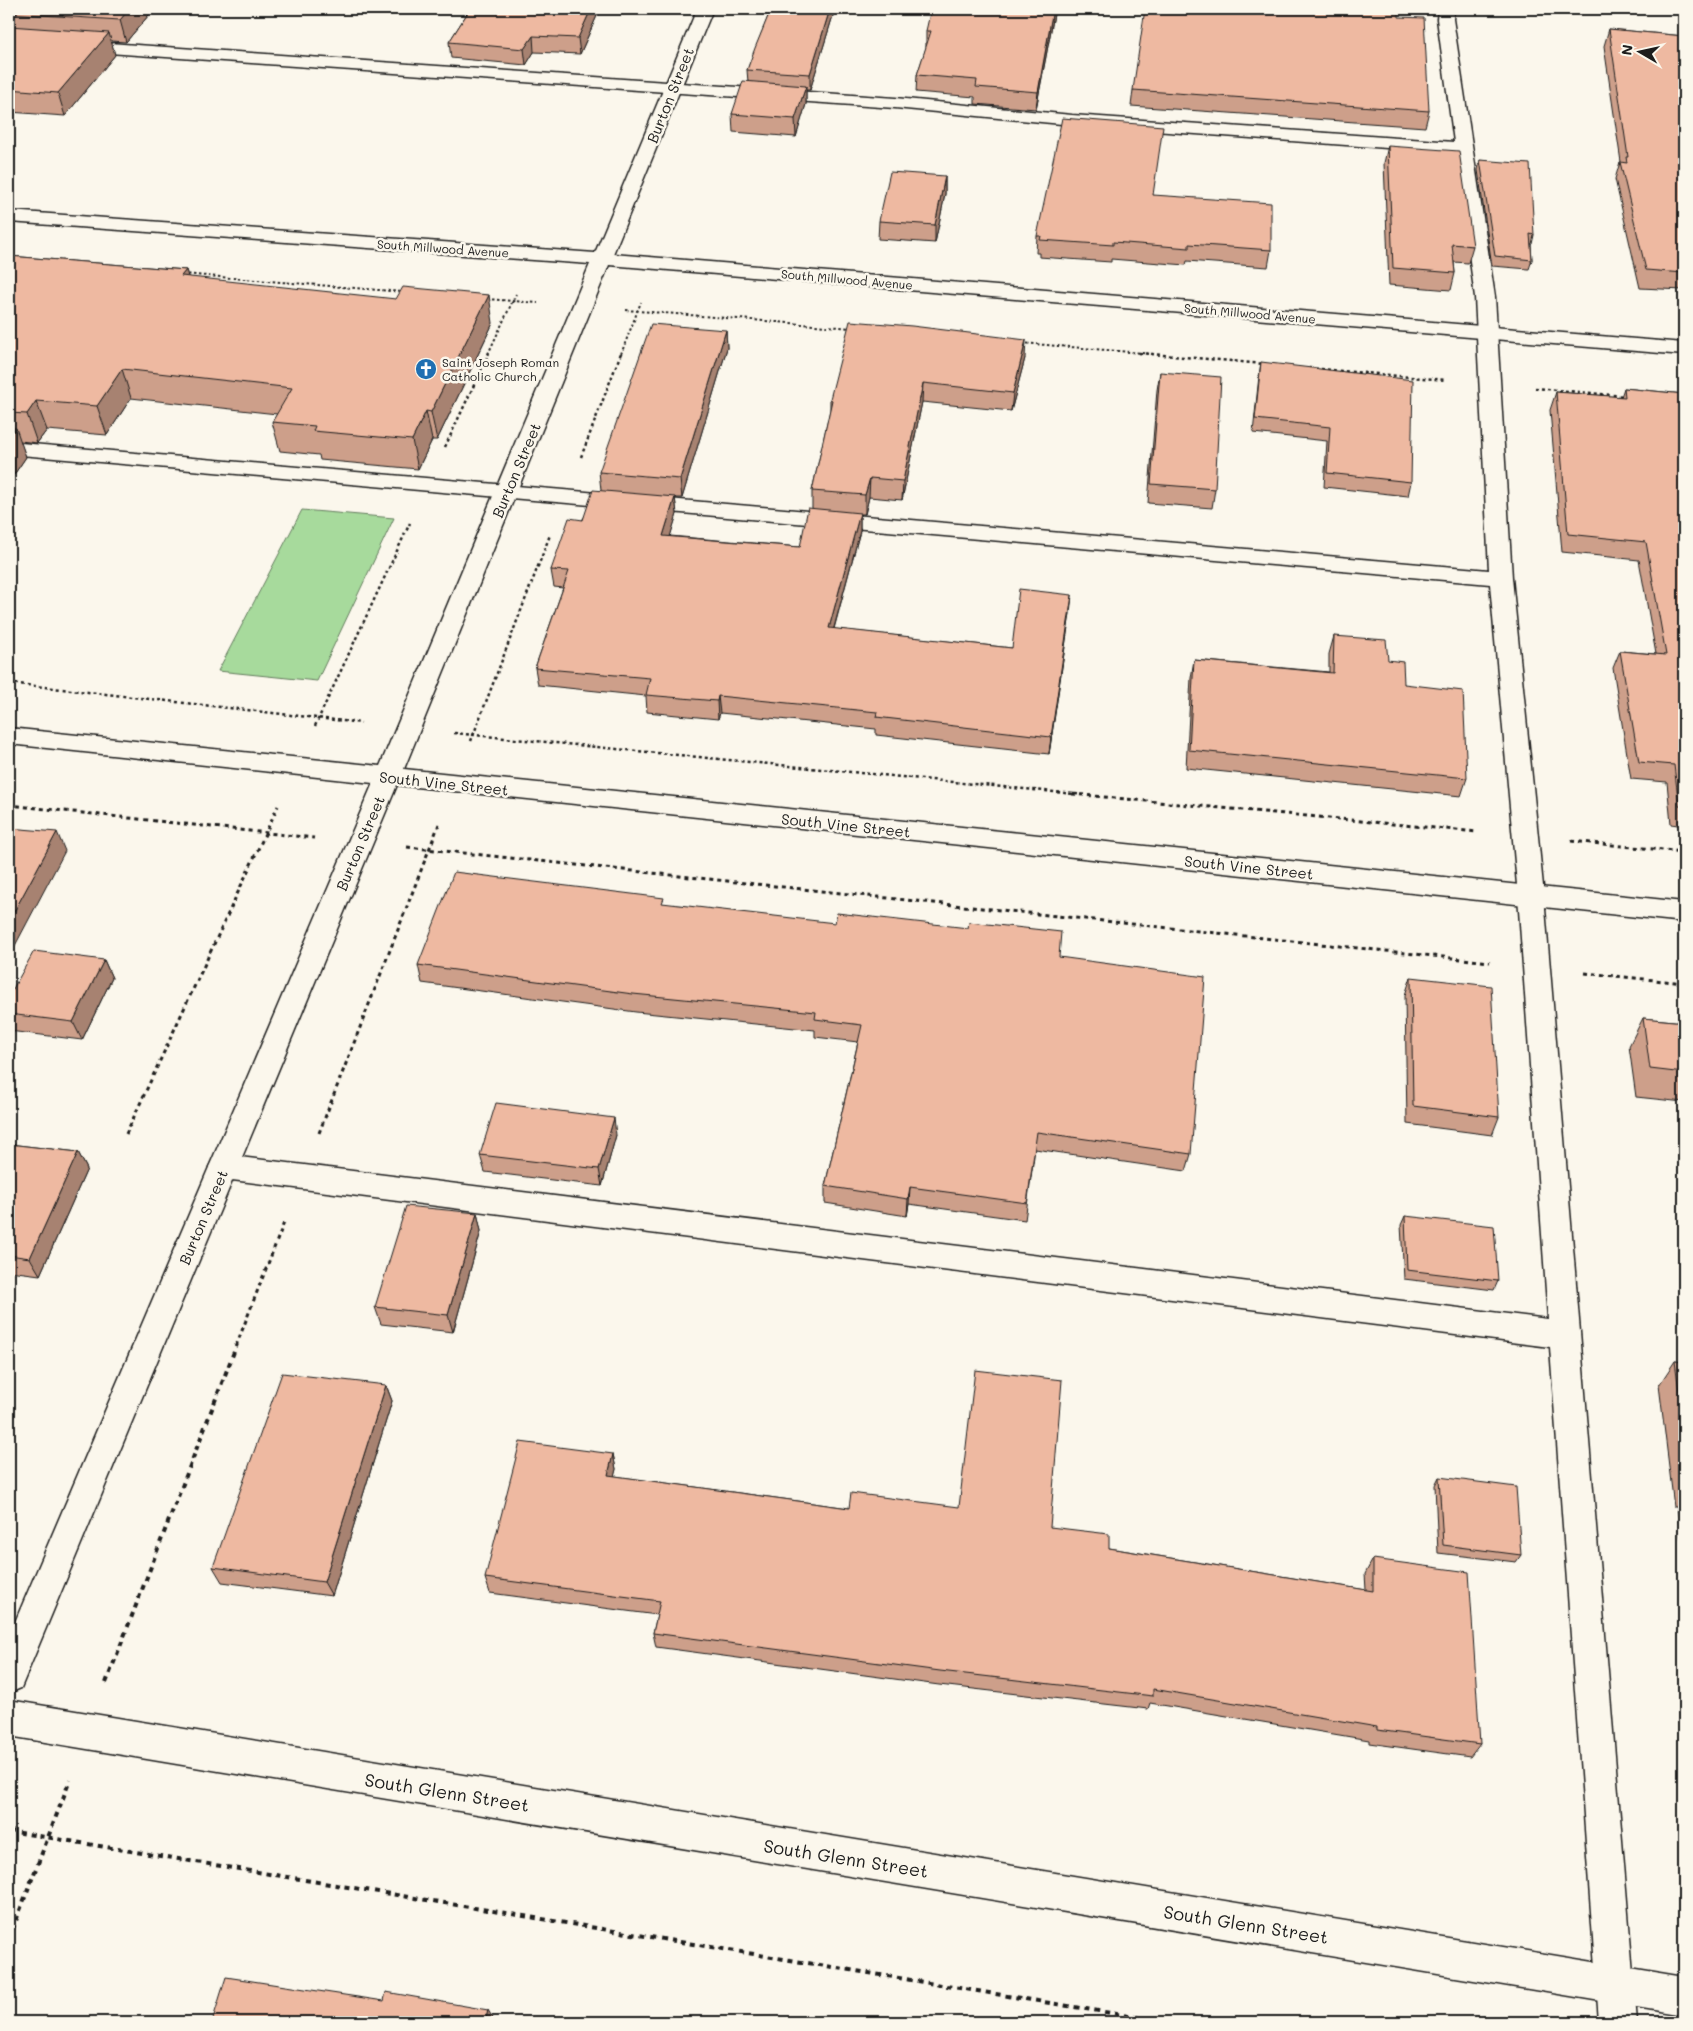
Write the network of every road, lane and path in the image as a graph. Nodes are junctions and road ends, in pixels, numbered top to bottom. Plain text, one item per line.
1 (705, 9) edge
2 (1446, 9) edge
3 (9, 41) edge
4 (673, 88) junction
5 (1464, 148) junction
6 (9, 216) edge
7 (535, 254) junction
8 (603, 259) junction
9 (655, 264) junction
10 (177, 274) edge
11 (404, 292) edge
12 (484, 298) edge
13 (513, 301) junction
14 (584, 307) junction
15 (637, 311) junction
16 (853, 328) edge
17 (1487, 332) junction
18 (1022, 343) edge
19 (1684, 348) edge
20 (1270, 365) edge
21 (1300, 367) edge
22 (1489, 384) junction
23 (1626, 396) edge
24 (9, 448) edge
25 (428, 484) junction
26 (507, 491) junction
27 (565, 496) junction
28 (1501, 578) junction
29 (9, 683) edge
30 (319, 718) junction
31 (408, 728) junction
32 (473, 734) junction
33 (9, 736) edge
34 (296, 767) junction
35 (388, 777) junction
36 (454, 784) junction
37 (9, 805) edge
38 (265, 833) junction
39 (1526, 837) junction
40 (361, 843) junction
41 (429, 850) junction
42 (1684, 852) edge
43 (1531, 896) junction
44 (1684, 912) edge
45 (1537, 967) junction
46 (1684, 983) edge
47 (126, 1134) dead end
48 (224, 1167) junction
49 (302, 1177) junction
50 (1565, 1335) junction
51 (9, 1676) edge
52 (9, 1718) edge
53 (88, 1732) junction
54 (9, 1832) edge
55 (47, 1838) junction
56 (9, 1939) edge
57 (1615, 1985) junction
58 (1684, 1996) edge
59 (1165, 2022) edge
60 (1618, 2022) edge

1 - 4 street, Burton Street
2 - 5 street
3 - 4 street
4 - 5 street
4 - 8 street, Burton Street
5 - 17 street
6 - 7 street, South Millwood Avenue
7 - 8 street, South Millwood Avenue
7 - 13 path
8 - 9 street, South Millwood Avenue
8 - 14 street, Burton Street
9 - 15 path
9 - 17 street, South Millwood Avenue
10 - 11 path
12 - 13 path
13 - 14 path
13 - 25 path
14 - 15 path
14 - 26 street, Burton Street
15 - 16 path
15 - 27 path
17 - 19 street, South Millwood Avenue
17 - 22 street
18 - 20 path
21 - 22 path
22 - 23 path
22 - 28 street
24 - 25 street
25 - 26 street
25 - 30 path
26 - 27 street
26 - 31 street, Burton Street
27 - 28 street
27 - 32 path
28 - 39 street
29 - 30 path
30 - 31 path
30 - 34 path
31 - 32 path
31 - 35 street, Burton Street
32 - 36 path
32 - 39 path
33 - 34 street, South Vine Street
34 - 35 street, South Vine Street
34 - 38 path
35 - 36 street, South Vine Street
35 - 40 street, Burton Street
36 - 41 path
36 - 43 street, South Vine Street
37 - 38 path
38 - 40 path
38 - 47 path
39 - 42 path
39 - 43 street
40 - 41 path
40 - 48 street, Burton Street
41 - 45 path
41 - 49 path
43 - 44 street, South Vine Street
43 - 45 street
45 - 46 path
45 - 50 street
48 - 49 street
48 - 51 street, Burton Street
49 - 50 street
49 - 53 path
50 - 57 street
52 - 53 street, South Glenn Street
53 - 55 path
53 - 57 street, South Glenn Street
54 - 55 path
55 - 56 path
55 - 59 path
57 - 58 street, South Glenn Street
57 - 60 street

